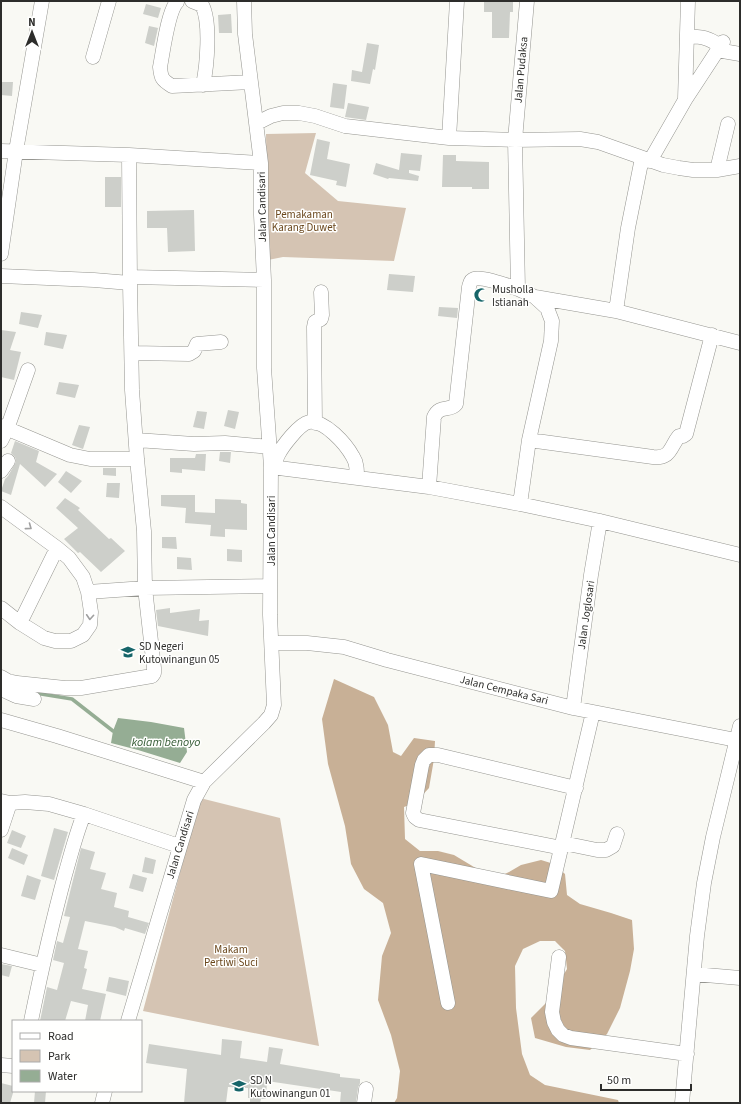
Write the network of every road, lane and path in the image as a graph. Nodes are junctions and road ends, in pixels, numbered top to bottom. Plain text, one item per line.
1 (42, 1) edge
2 (109, 1) edge
3 (177, 1) edge
4 (192, 1) edge
5 (244, 1) edge
6 (457, 1) edge
7 (527, 1) edge
8 (688, 1) edge
9 (687, 36) junction
10 (720, 46) junction
11 (740, 54) edge
12 (93, 57) dead end
13 (251, 82) junction
14 (203, 85) junction
15 (685, 100) junction
16 (257, 123) junction
17 (728, 124) dead end
18 (449, 138) junction
19 (515, 140) junction
20 (1, 151) edge
21 (16, 151) junction
22 (129, 155) junction
23 (646, 159) junction
24 (261, 163) junction
25 (740, 166) edge
26 (717, 170) junction
27 (1, 254) edge
28 (1, 276) edge
29 (130, 280) junction
30 (264, 280) junction
31 (518, 289) junction
32 (322, 292) dead end
33 (535, 297) junction
34 (616, 311) junction
35 (712, 335) junction
36 (222, 342) dead end
37 (740, 343) edge
38 (132, 353) junction
39 (28, 370) dead end
40 (315, 423) junction
41 (3, 432) edge
42 (136, 440) junction
43 (529, 440) junction
44 (270, 447) junction
45 (137, 459) junction
46 (272, 467) junction
47 (357, 478) junction
48 (429, 487) junction
49 (520, 504) junction
50 (1, 507) edge
51 (600, 521) junction
52 (57, 548) junction
53 (740, 555) edge
54 (270, 586) junction
55 (145, 588) junction
56 (88, 592) junction
57 (1, 608) edge
58 (20, 623) junction
59 (272, 643) junction
60 (1, 677) edge
61 (12, 689) edge
62 (34, 700) dead end
63 (573, 708) junction
64 (594, 712) junction
65 (1, 720) edge
66 (740, 726) edge
67 (736, 740) junction
68 (735, 771) edge
69 (204, 782) junction
70 (576, 788) junction
71 (6, 802) edge
72 (84, 814) junction
73 (1, 830) edge
74 (616, 834) dead end
75 (562, 845) junction
76 (179, 846) junction
77 (1, 955) edge
78 (559, 957) dead end
79 (42, 965) junction
80 (694, 974) junction
81 (740, 978) edge
82 (448, 1003) dead end
83 (31, 1020) edge
84 (128, 1020) edge
85 (686, 1054) junction
86 (1, 1065) edge
87 (12, 1066) edge
88 (105, 1092) edge
89 (102, 1103) edge
90 (682, 1103) edge

1 - 21 street
2 - 12 street
3 - 14 street
4 - 14 street
5 - 13 street, Jalan Candisari
6 - 18 street
7 - 19 street, Jalan Pudaksa
8 - 9 street
9 - 10 street
9 - 15 street
10 - 11 street
10 - 15 street
13 - 14 street
13 - 16 street, Jalan Candisari
15 - 23 street
16 - 18 street
16 - 24 street, Jalan Candisari
17 - 26 street
18 - 19 street
19 - 23 street
19 - 31 street, Jalan Pudaksa
20 - 21 street
21 - 22 street
21 - 27 street
22 - 24 street
22 - 29 street
23 - 26 street
23 - 34 street
24 - 30 street, Jalan Candisari
25 - 26 street
28 - 29 street
29 - 30 street
29 - 38 street
30 - 44 street, Jalan Candisari
31 - 33 street
31 - 48 street
32 - 40 street
33 - 34 street
33 - 43 street
34 - 35 street
35 - 37 street
35 - 43 street
36 - 38 street
38 - 42 street
39 - 41 street
40 - 46 street
40 - 47 street
41 - 45 street
42 - 44 street
42 - 45 street
43 - 49 street
44 - 46 street, Jalan Candisari
45 - 55 street
46 - 47 street
46 - 54 street, Jalan Candisari
47 - 48 street
48 - 49 street
49 - 51 street
50 -> 52 street
51 - 53 street
51 - 63 street, Jalan Joglosari
52 - 56 street
52 - 58 street
54 - 55 street
54 - 59 street, Jalan Candisari
55 - 56 street
55 - 61 street
56 -> 58 street
57 - 58 street
59 - 63 street, Jalan Cempaka Sari
59 - 69 street, Jalan Candisari
60 - 61 street
61 - 62 street
63 - 64 street, Jalan Cempaka Sari
64 - 67 street, Jalan Cempaka Sari
64 - 70 street
65 - 69 street
66 - 67 street
67 - 68 street
68 - 80 street
69 - 76 street, Jalan Candisari
70 - 75 street
70 - 75 street
71 - 72 street
71 - 73 street
72 - 76 street
72 - 79 street
74 - 75 street
75 - 82 street
76 - 84 street, Jalan Candisari
77 - 79 street
78 - 85 street
79 - 83 street
80 - 81 street
80 - 85 street
85 - 90 street
86 - 87 street
88 - 89 street

